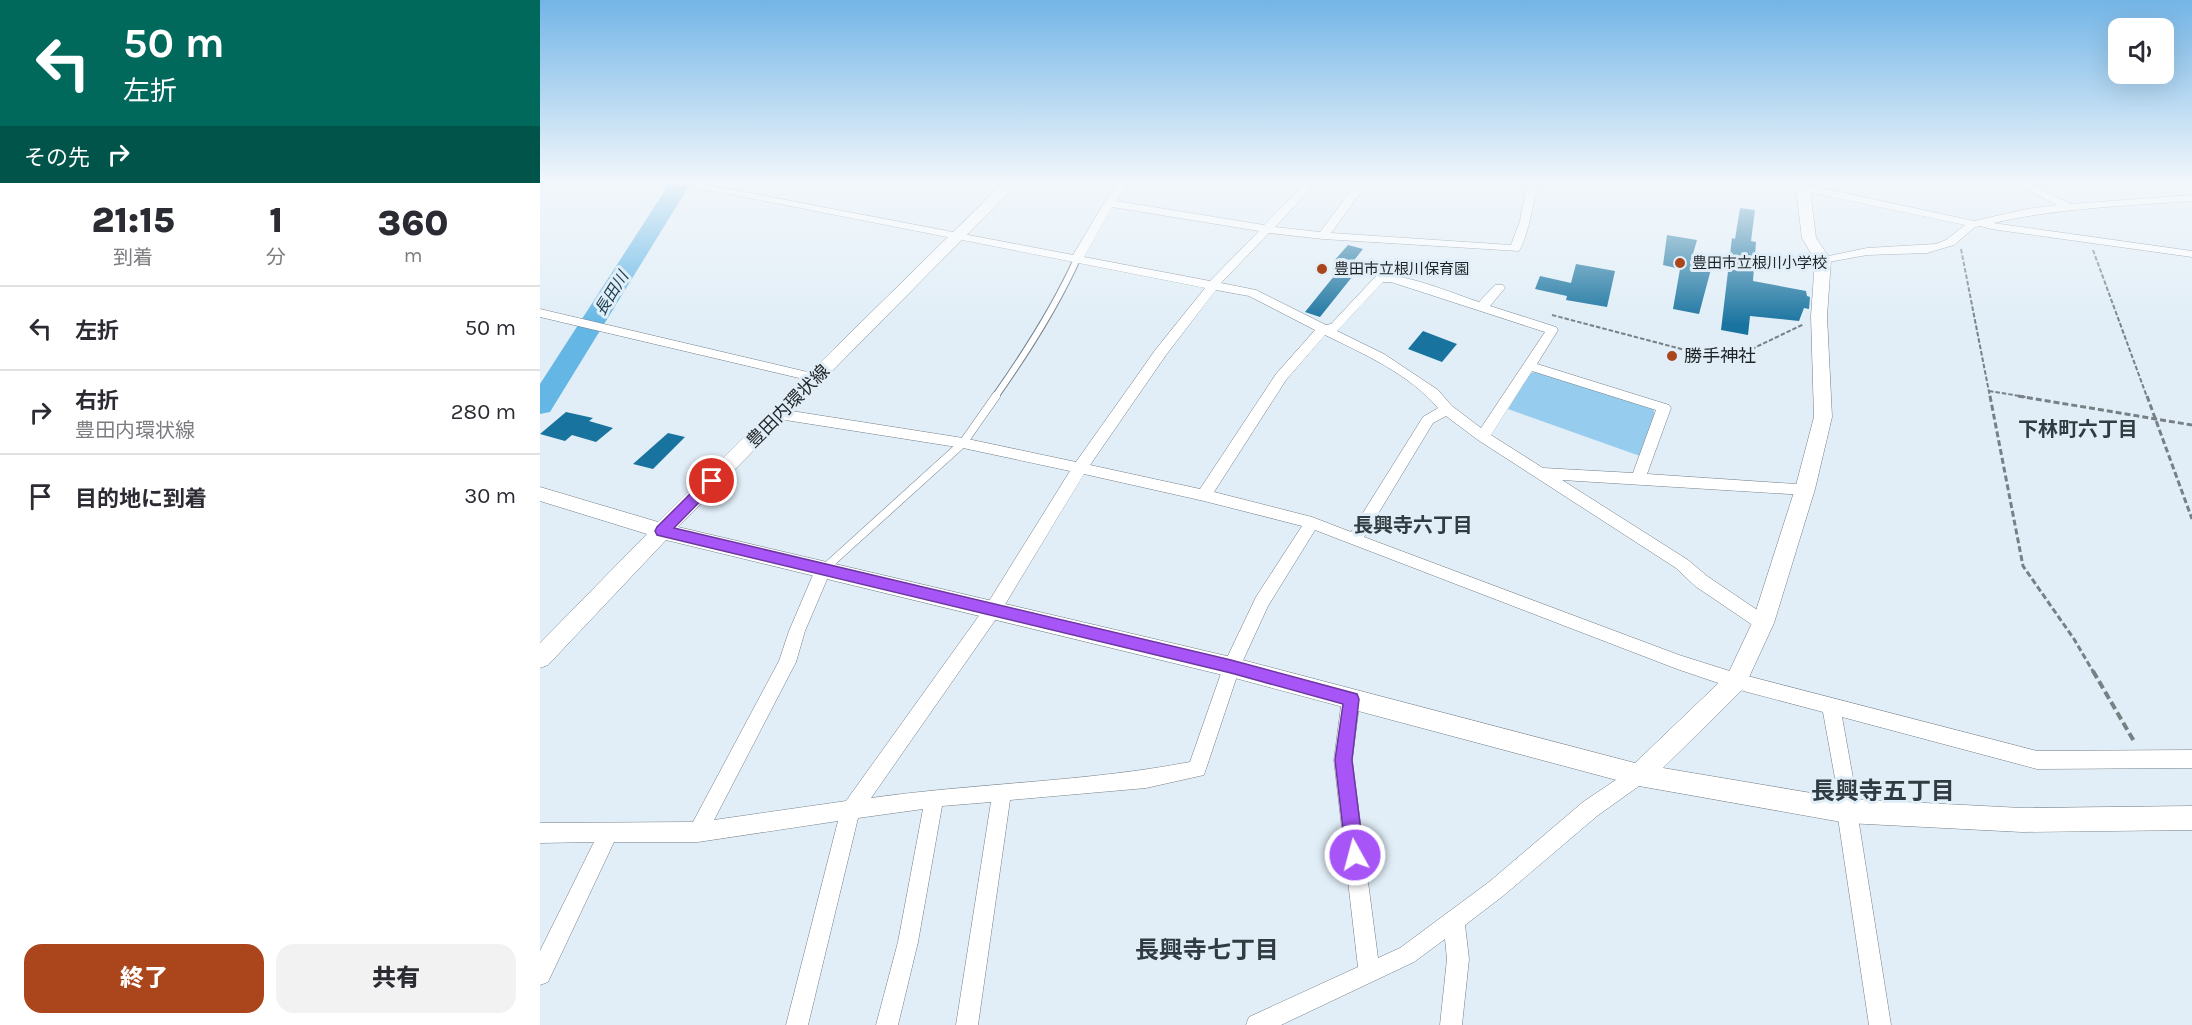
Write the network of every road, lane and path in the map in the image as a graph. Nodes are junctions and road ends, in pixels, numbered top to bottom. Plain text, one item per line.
1 (920, 229) edge
2 (965, 229) edge
3 (1094, 229) edge
4 (1266, 229) joint
5 (1328, 229) edge
6 (1523, 229) edge
7 (1808, 229) edge
8 (1971, 229) edge
9 (2010, 229) edge
10 (958, 236) junction
11 (1323, 236) junction
12 (1959, 238) junction
13 (2090, 240) junction
14 (2192, 254) edge
15 (1077, 259) junction
16 (1823, 260) junction
17 (1213, 285) junction
18 (1499, 288) dead end
19 (1482, 307) junction
20 (540, 313) edge
21 (1547, 314) dead end
22 (1819, 316) junction
23 (1322, 330) junction
24 (1530, 366) junction
25 (816, 378) junction
26 (1989, 391) junction
27 (1447, 409) junction
28 (779, 414) junction
29 (2155, 419) junction
30 (2192, 425) edge
31 (1483, 436) junction
32 (963, 443) junction
33 (1080, 468) junction
34 (1540, 473) junction
35 (1639, 477) junction
36 (1805, 489) junction
37 (540, 494) edge
38 (1204, 495) junction
39 (2192, 519) edge
40 (1312, 524) junction
41 (662, 531) junction
42 (1355, 539) junction
43 (823, 570) junction
44 (992, 611) junction
45 (1764, 623) junction
46 (540, 658) edge
47 (1231, 667) junction
48 (1736, 681) junction
49 (1352, 699) junction
50 (1831, 708) junction
51 (2145, 759) junction
52 (2192, 759) edge
53 (1639, 775) junction
54 (1844, 778) dead end
55 (1002, 792) junction
56 (934, 798) junction
57 (1847, 811) junction
58 (850, 812) junction
59 (2192, 818) edge
60 (698, 831) junction
61 (609, 832) junction
62 (540, 833) edge
63 (1454, 923) junction
64 (1369, 973) junction
65 (540, 974) edge
66 (797, 1025) edge
67 (887, 1025) edge
68 (967, 1025) edge
69 (1257, 1025) edge
70 (1450, 1025) edge
71 (1880, 1025) edge

1 - 10 street
2 - 10 street, 豊田内環状線
3 - 15 street
4 - 11 street
4 - 17 street
5 - 11 street
6 - 11 street
7 - 16 street
8 - 12 street
9 - 13 street
10 - 15 street
10 - 25 street, 豊田内環状線
12 - 16 street
12 - 26 path
13 - 14 street
13 - 29 path
15 - 17 street
15 - 32 lane
16 - 22 street
17 - 23 street
17 - 33 street
18 - 19 street
19 - 23 street
19 - 24 street
20 - 25 street
21 - 22 path
22 - 36 street
23 - 27 street
23 - 38 street
24 - 31 street
24 - 35 street
25 - 28 street, 豊田内環状線
26 - 29 path
26 - 51 path
27 - 31 street
27 - 42 street
28 - 32 street
28 - 41 street, 豊田内環状線
29 - 30 path
29 - 39 path
31 - 34 street
32 - 33 street
32 - 43 lane
33 - 38 street
33 - 44 street
34 - 35 street
34 - 45 street
35 - 36 street
36 - 45 street
37 - 41 street
38 - 40 street
40 - 42 street
40 - 47 street
41 - 43 street
41 - 46 street, 豊田内環状線
42 - 48 street
43 - 44 street
43 - 60 street
44 - 47 street
44 - 58 street
45 - 48 street
47 - 49 street
47 - 55 street
48 - 50 street
48 - 53 street
49 - 53 street
49 - 64 street
50 - 51 street
50 - 54 street
51 - 52 street
53 - 57 street
53 - 63 street
55 - 56 street
55 - 68 street
56 - 58 street
56 - 67 street
57 - 59 street
57 - 71 street
58 - 60 street
58 - 66 street
60 - 61 street
61 - 62 street
61 - 65 street
63 - 64 street
63 - 70 street
64 - 69 street

